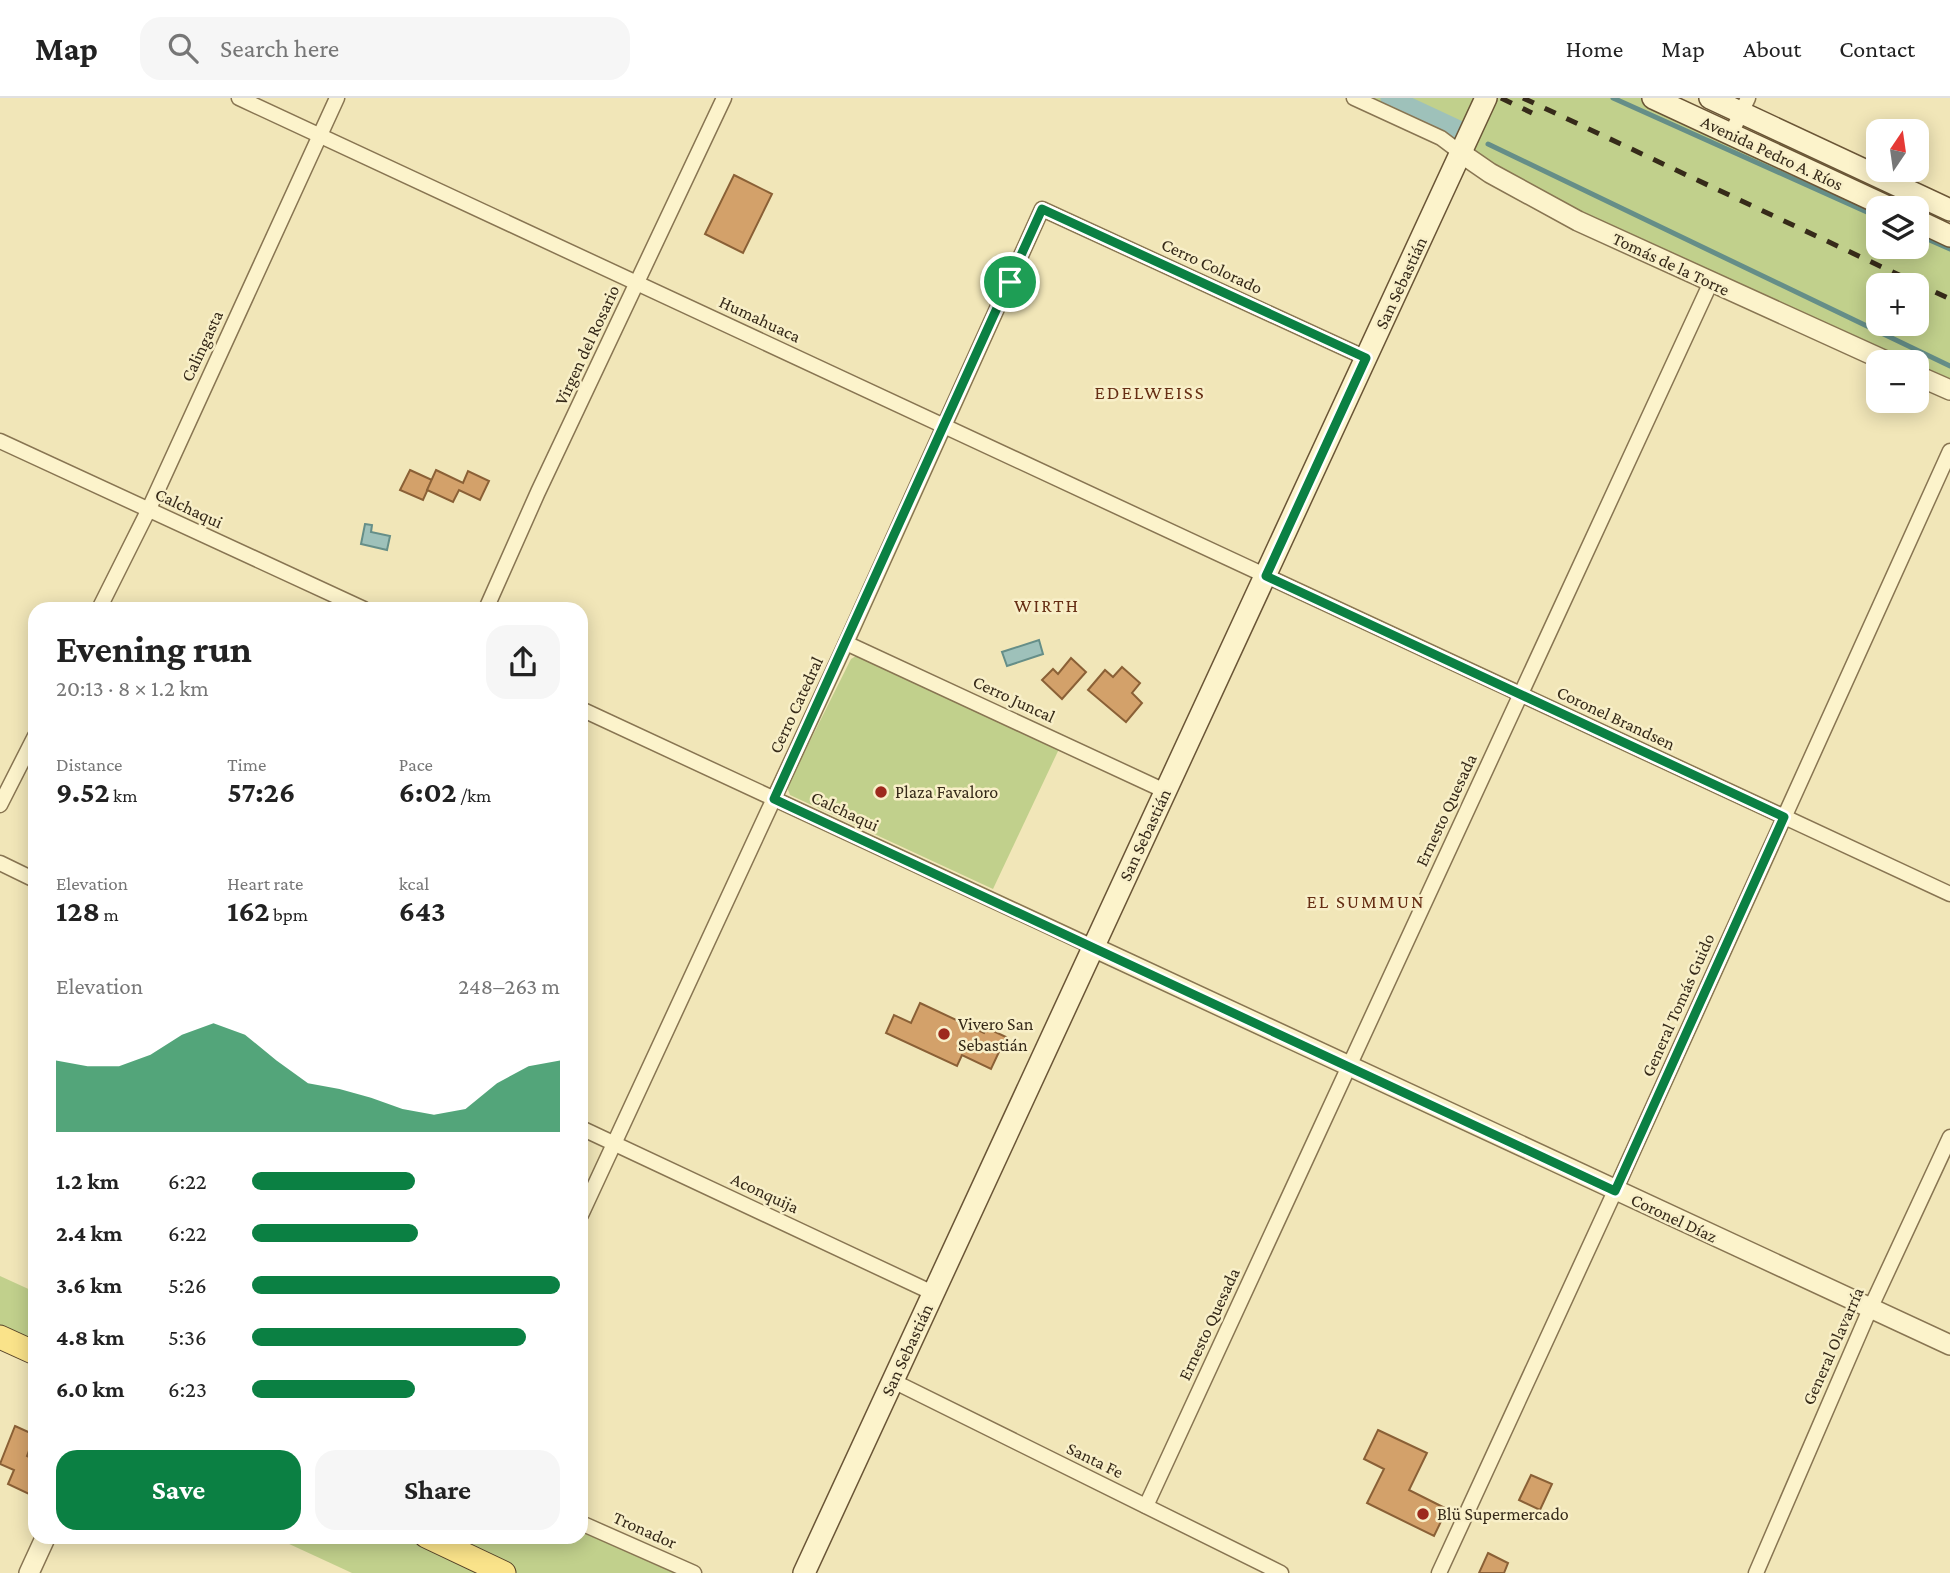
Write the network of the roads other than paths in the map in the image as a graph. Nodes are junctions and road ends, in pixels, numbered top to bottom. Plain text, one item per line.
1 (239, 98) edge
2 (337, 98) edge
3 (724, 98) edge
4 (1354, 98) edge
5 (1486, 98) edge
6 (1653, 98) edge
7 (1710, 98) edge
8 (1745, 105) edge
9 (1731, 134) junction
10 (319, 135) junction
11 (1461, 153) junction
12 (1866, 197) edge
13 (1042, 209) joint
14 (1950, 210) edge
15 (1929, 226) edge
16 (1950, 236) edge
17 (1711, 282) junction
18 (637, 283) junction
19 (1866, 352) edge
20 (1366, 358) junction
21 (1929, 381) edge
22 (1950, 390) edge
23 (944, 426) junction
24 (0, 441) edge
25 (1950, 452) edge
26 (148, 511) junction
27 (1266, 576) junction
28 (102, 602) edge
29 (349, 602) edge
30 (489, 602) edge
31 (846, 643) junction
32 (1521, 694) junction
33 (588, 712) edge
34 (28, 750) edge
35 (1165, 791) junction
36 (774, 799) junction
37 (0, 805) edge
38 (1784, 817) junction
39 (0, 863) edge
40 (28, 877) edge
41 (1950, 894) edge
42 (1093, 947) junction
43 (1349, 1067) junction
44 (588, 1131) edge
45 (1950, 1137) edge
46 (614, 1143) junction
47 (1615, 1191) junction
48 (588, 1200) edge
49 (933, 1293) junction
50 (1870, 1309) junction
51 (0, 1337) edge
52 (1950, 1345) edge
53 (28, 1350) edge
54 (892, 1381) junction
55 (1146, 1506) junction
56 (588, 1525) edge
57 (42, 1544) edge
58 (444, 1544) edge
59 (29, 1573) edge
60 (504, 1573) edge
61 (694, 1573) edge
62 (804, 1573) edge
63 (1281, 1573) edge
64 (1439, 1573) edge
65 (1756, 1573) edge

1 - 10 street, Humahuaca
2 - 10 street, Calingasta
3 - 18 street, Virgen del Rosario
4 - 11 street
5 - 11 main road, San Sebastián
6 - 9 main road, Avenida Pedro A. Ríos
7 - 8 main road, Avenida Pedro A. Ríos
8 - 9 street
8 - 14 main road, Avenida Pedro A. Ríos
9 - 12 main road, Avenida Pedro A. Ríos
10 - 18 street, Humahuaca
10 - 26 street, Calingasta
11 - 17 street, Tomás de la Torre
11 - 20 main road, San Sebastián
13 - 20 street, Cerro Colorado
13 - 23 street, Cerro Catedral
15 - 16 main road
17 - 19 street, Tomás de la Torre
17 - 32 street, Ernesto Quesada
18 - 23 street, Humahuaca
18 - 30 street, Virgen del Rosario
20 - 27 main road, San Sebastián
21 - 22 street
23 - 27 street, Humahuaca
23 - 31 street, Cerro Catedral
24 - 26 street, Calchaqui
25 - 38 street, General Tomás Guido
26 - 28 street, Calingasta
26 - 29 street, Calchaqui
27 - 32 street, Coronel Brandsen
27 - 35 main road, San Sebastián
31 - 35 street, Cerro Juncal
31 - 36 street, Cerro Catedral
32 - 38 street, Coronel Brandsen
32 - 43 street, Ernesto Quesada
33 - 36 street, Calchaqui
34 - 37 street
35 - 42 main road, San Sebastián
36 - 42 street, Calchaqui
36 - 46 street, Cerro Catedral
38 - 41 street, Coronel Brandsen
38 - 47 street, General Tomás Guido
39 - 40 street
42 - 43 street, Coronel Díaz
42 - 49 main road, San Sebastián
43 - 47 street, Coronel Díaz
43 - 55 street, Ernesto Quesada
44 - 46 street, Aconquija
45 - 50 street, General Olavarría
46 - 48 street, Cerro Catedral
46 - 49 street, Aconquija
47 - 50 street, Coronel Díaz
47 - 64 street, General Tomás Guido
49 - 54 main road, San Sebastián
50 - 52 street, Coronel Díaz
50 - 65 street, General Olavarría
51 - 53 main road
54 - 55 street, Santa Fe
54 - 62 main road, San Sebastián
55 - 63 street, Santa Fe
56 - 61 street, Tronador
57 - 59 street
58 - 60 main road

